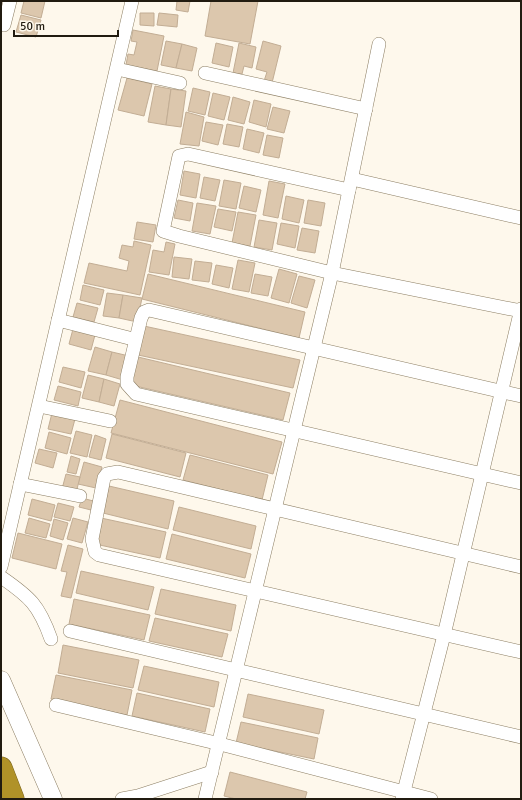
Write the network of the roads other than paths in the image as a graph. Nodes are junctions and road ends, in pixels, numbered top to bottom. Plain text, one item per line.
1 (10, 1) edge
2 (132, 1) edge
3 (4, 25) dead end
4 (380, 44) dead end
5 (117, 69) junction
6 (205, 73) dead end
7 (180, 83) dead end
8 (366, 109) junction
9 (351, 185) junction
10 (521, 218) edge
11 (332, 273) junction
12 (521, 310) edge
13 (58, 320) junction
14 (129, 338) dead end
15 (314, 347) junction
16 (502, 391) junction
17 (521, 396) edge
18 (39, 406) junction
19 (110, 421) dead end
20 (295, 430) junction
21 (483, 474) junction
22 (521, 483) edge
23 (20, 484) junction
24 (80, 496) dead end
25 (275, 509) junction
26 (463, 554) junction
27 (1, 567) edge
28 (521, 567) edge
29 (1, 577) edge
30 (256, 591) junction
31 (70, 631) dead end
32 (444, 635) junction
33 (51, 639) dead end
34 (521, 652) edge
35 (236, 670) junction
36 (1, 680) edge
37 (56, 705) dead end
38 (423, 715) junction
39 (521, 737) edge
40 (220, 744) junction
41 (1, 768) edge
42 (212, 772) junction
43 (403, 796) edge
44 (202, 798) edge
45 (13, 799) edge
46 (53, 799) edge
47 (122, 799) edge
48 (431, 799) edge

1 - 3 street
2 - 5 street
4 - 8 street
5 - 7 street
5 - 13 street
6 - 8 street
8 - 9 street
9 - 10 street
9 - 11 street
9 - 11 street
11 - 12 street
11 - 15 street
12 - 16 street
13 - 14 street
13 - 18 street
15 - 16 street
15 - 20 street
15 - 20 street
16 - 17 street
16 - 21 street
18 - 19 street
18 - 23 street
20 - 21 street
20 - 25 street
21 - 22 street
21 - 26 street
23 - 24 street
23 - 27 street
25 - 26 street
25 - 30 street
25 - 30 street
26 - 28 street
26 - 32 street
29 - 33 street
30 - 32 street
30 - 35 street
31 - 35 street
32 - 34 street
32 - 38 street
35 - 38 street
35 - 40 street
36 - 46 main road
37 - 40 street
38 - 39 street
38 - 43 street
40 - 42 street
40 - 43 street
41 - 45 highway
42 - 44 street
42 - 47 street
43 - 48 street

